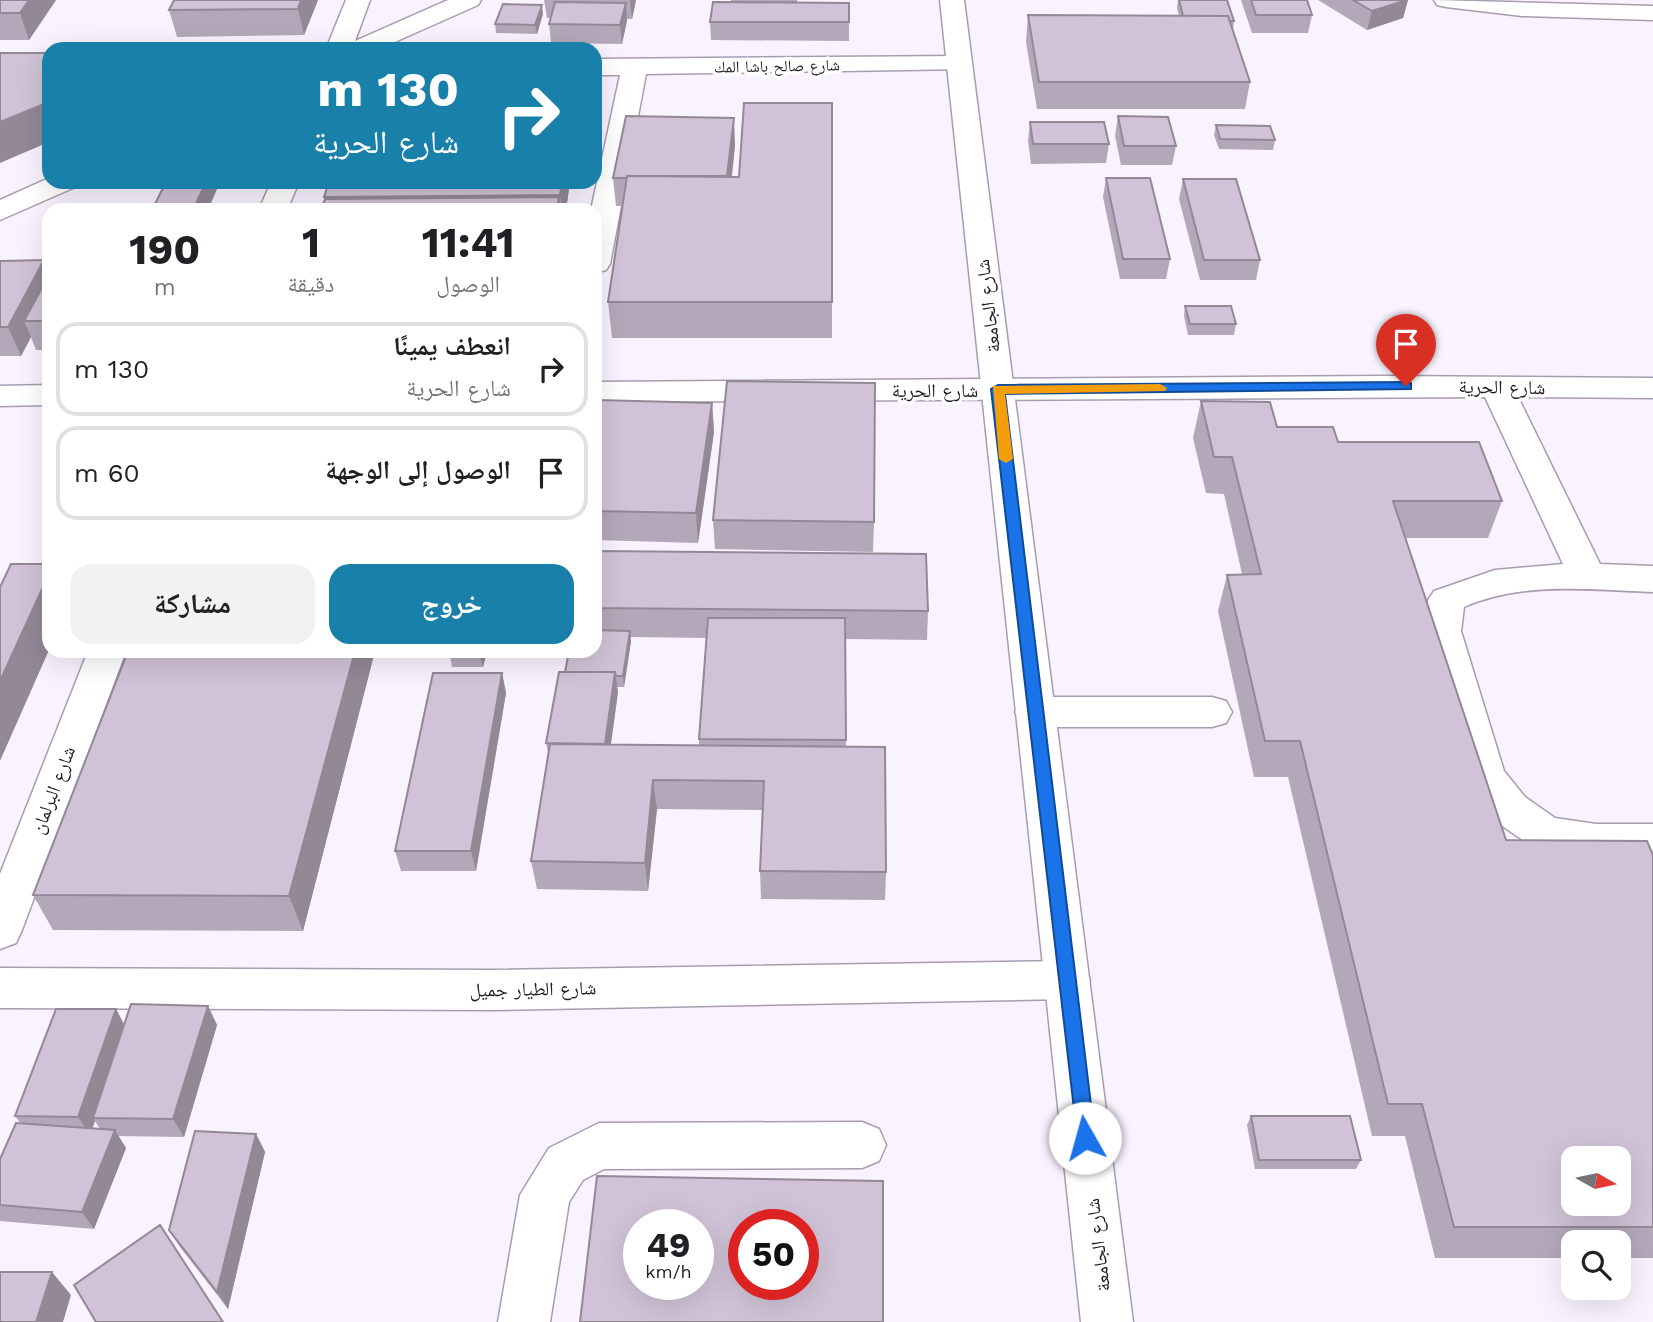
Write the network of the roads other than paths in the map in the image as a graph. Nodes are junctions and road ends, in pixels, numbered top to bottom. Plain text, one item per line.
1 (358, 0) edge
2 (468, 0) edge
3 (954, 0) edge
4 (1446, 0) edge
5 (1519, 5) edge
6 (1653, 13) edge
7 (342, 42) edge
8 (374, 42) edge
9 (959, 64) junction
10 (602, 67) edge
11 (634, 68) junction
12 (48, 189) edge
13 (0, 211) edge
14 (602, 229) edge
15 (1496, 386) junction
16 (1653, 388) edge
17 (998, 389) junction
18 (602, 392) edge
19 (42, 395) edge
20 (0, 396) edge
21 (1588, 578) junction
22 (1653, 579) edge
23 (104, 658) edge
24 (1035, 712) junction
25 (1212, 712) dead end
26 (1653, 841) edge
27 (0, 930) edge
28 (1067, 980) junction
29 (0, 988) edge
30 (862, 1145) dead end
31 (524, 1322) edge
32 (1107, 1322) edge

1 - 7 street
2 - 8 street
3 - 9 street, شارع الجامعة
4 - 5 street
5 - 6 street
9 - 11 street, شارع صالح باشا المك
9 - 17 street, شارع الجامعة
10 - 11 street, شارع صالح باشا المك
11 - 14 street
12 - 13 street
15 - 16 street, شارع الحرية
15 - 17 street, شارع الحرية
15 - 21 street
17 - 18 street, شارع الحرية
17 - 24 street, شارع الجامعة
19 - 20 street
21 - 22 street
21 - 26 street
23 - 27 street, شارع البرلمان
24 - 25 street
24 - 28 street, شارع الجامعة
28 - 29 street, شارع الطيار جميل
28 - 32 street, شارع الجامعة
30 - 31 street

